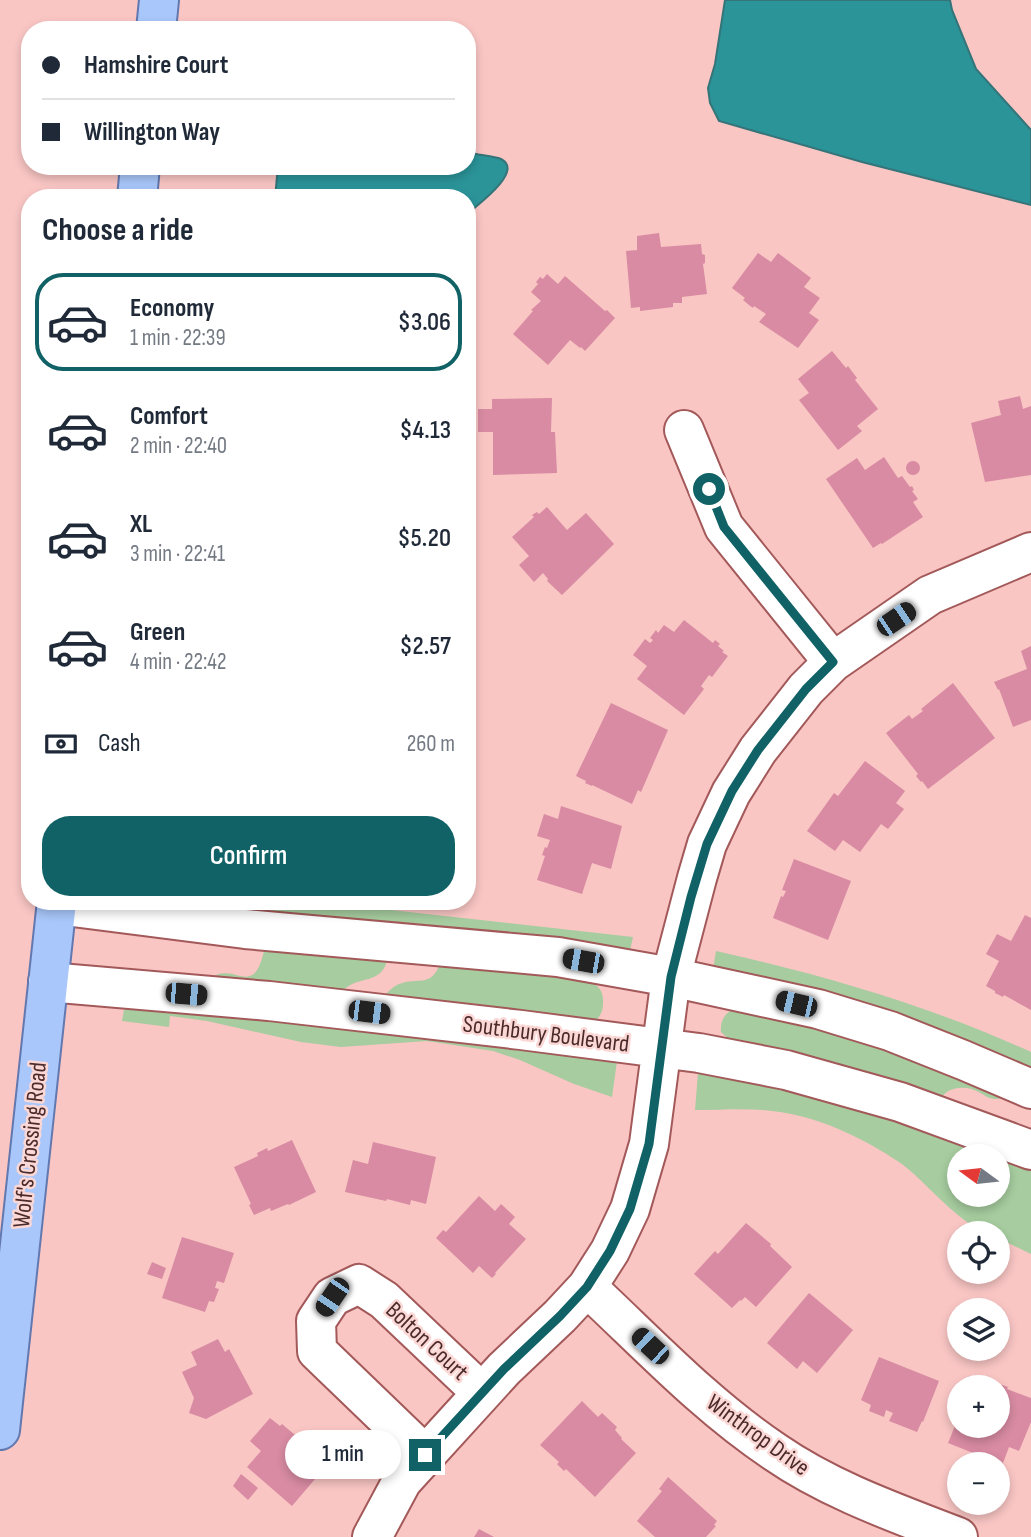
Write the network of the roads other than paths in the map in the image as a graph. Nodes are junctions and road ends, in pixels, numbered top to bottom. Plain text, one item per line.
1 (159, 0) edge
2 (157, 21) edge
3 (684, 430) dead end
4 (1031, 552) edge
5 (833, 662) junction
6 (56, 910) edge
7 (108, 910) edge
8 (671, 977) junction
9 (48, 982) junction
10 (662, 1048) junction
11 (1031, 1089) edge
12 (1031, 1150) edge
13 (587, 1287) junction
14 (482, 1392) junction
15 (0, 1430) edge
16 (425, 1455) junction
17 (918, 1530) edge
18 (372, 1537) edge
19 (958, 1537) edge

1 - 2 main road
3 - 5 street
4 - 5 street
5 - 8 street
6 - 9 main road, Wolf's Crossing Road
7 - 8 street
8 - 10 street
8 - 11 street
9 - 10 street, Southbury Boulevard
9 - 15 main road, Wolf's Crossing Road
10 - 12 street, Southbury Boulevard
10 - 13 street
13 - 14 street
13 - 17 street, Winthrop Drive
14 - 16 street
14 - 16 street, Bolton Court
16 - 18 street
17 - 19 street, Winthrop Drive

